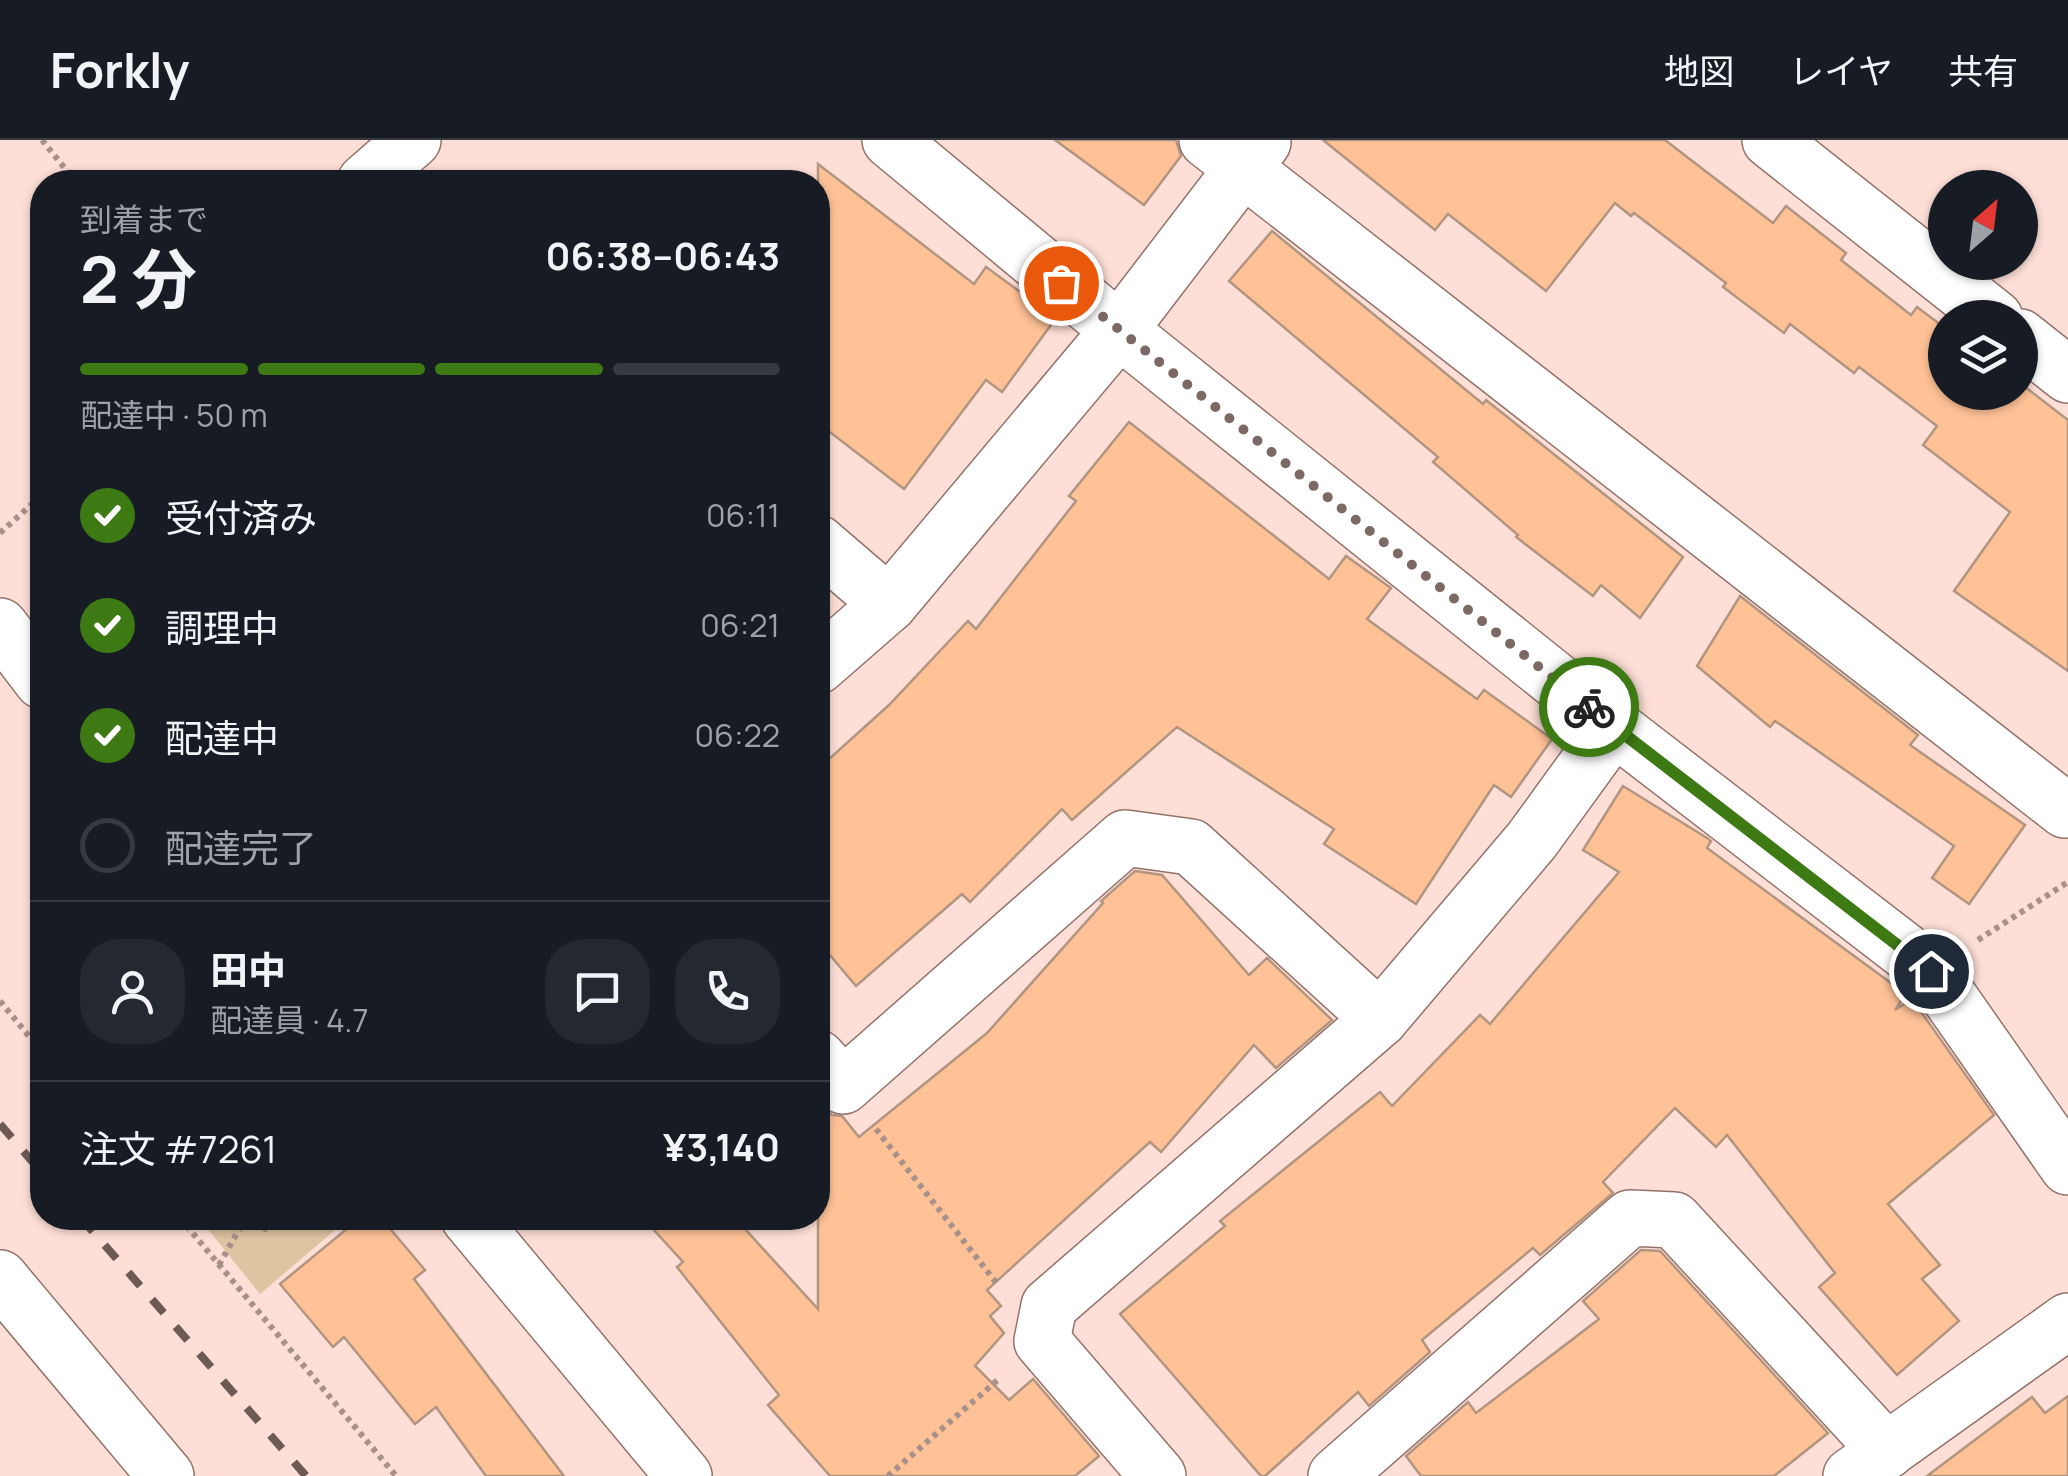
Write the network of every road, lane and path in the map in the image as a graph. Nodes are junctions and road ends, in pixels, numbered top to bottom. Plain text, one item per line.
1 (42, 140) edge
2 (413, 140) edge
3 (890, 140) edge
4 (1770, 140) edge
5 (1238, 149) edge
6 (66, 170) edge
7 (378, 170) edge
8 (1972, 300) edge
9 (1118, 330) junction
10 (2038, 352) edge
11 (2068, 375) edge
12 (30, 506) edge
13 (0, 533) edge
14 (830, 553) edge
15 (889, 604) junction
16 (0, 626) edge
17 (830, 656) edge
18 (30, 665) edge
19 (1614, 727) junction
20 (2068, 807) edge
21 (2068, 882) edge
22 (1931, 971) junction
23 (0, 1001) edge
24 (1380, 1019) junction
25 (30, 1037) edge
26 (830, 1072) edge
27 (2068, 1167) edge
28 (190, 1230) edge
29 (238, 1230) edge
30 (479, 1230) edge
31 (220, 1264) junction
32 (0, 1278) edge
33 (2068, 1321) edge
34 (1042, 1341) junction
35 (1869, 1463) edge
36 (166, 1476) edge
37 (396, 1476) edge
38 (684, 1476) edge
39 (888, 1476) edge
40 (1158, 1476) edge
41 (1336, 1476) edge

1 - 6 path
2 - 7 street
3 - 9 street
4 - 8 street
5 - 9 street
5 - 20 street
9 - 15 street
9 - 19 street
10 - 11 street
12 - 13 path
14 - 15 street
15 - 17 street
16 - 18 street
19 - 22 street
19 - 24 street
21 - 22 path
22 - 27 street
23 - 25 path
24 - 26 street
24 - 34 street
26 - 34 path
28 - 31 path
29 - 31 path
30 - 38 street
31 - 37 path
32 - 36 street
33 - 35 street
34 - 39 path
34 - 40 street
35 - 41 street

